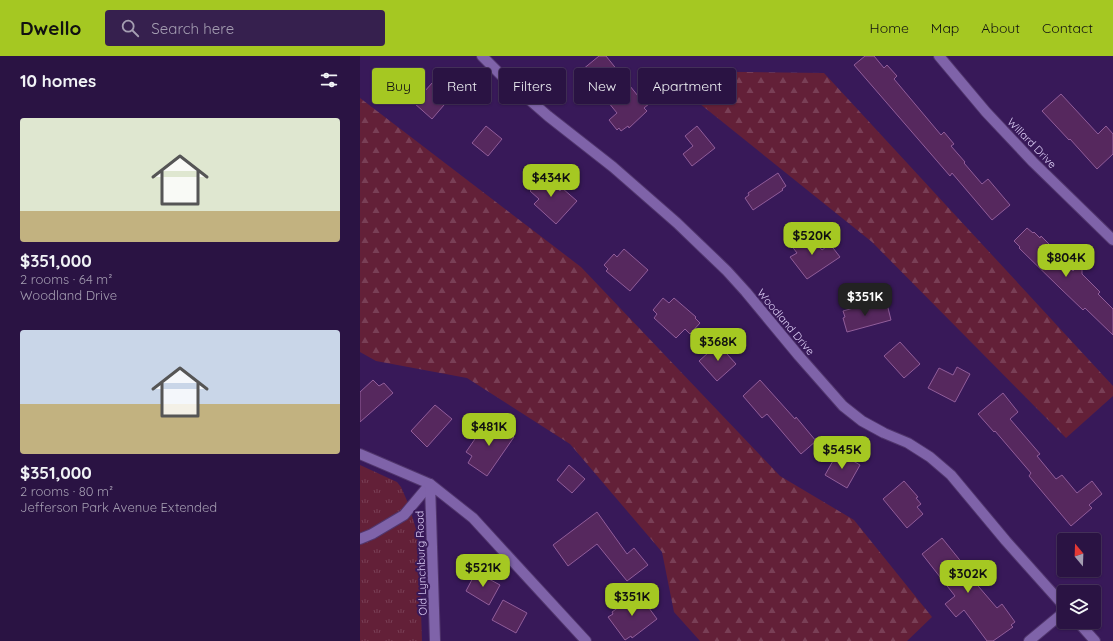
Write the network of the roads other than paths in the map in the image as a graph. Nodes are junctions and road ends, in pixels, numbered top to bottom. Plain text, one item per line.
1 (482, 56) edge
2 (939, 56) edge
3 (1113, 240) edge
4 (360, 454) edge
5 (430, 484) junction
6 (360, 539) edge
7 (1057, 598) edge
8 (1057, 618) edge
9 (1084, 629) edge
10 (435, 641) edge
11 (586, 641) edge
12 (1029, 641) edge
13 (1094, 641) edge

1 - 7 street, Woodland Drive
2 - 3 street, Willard Drive
4 - 5 street
5 - 6 street
5 - 10 street, Old Lynchburg Road
5 - 11 street
8 - 12 street
9 - 13 street

